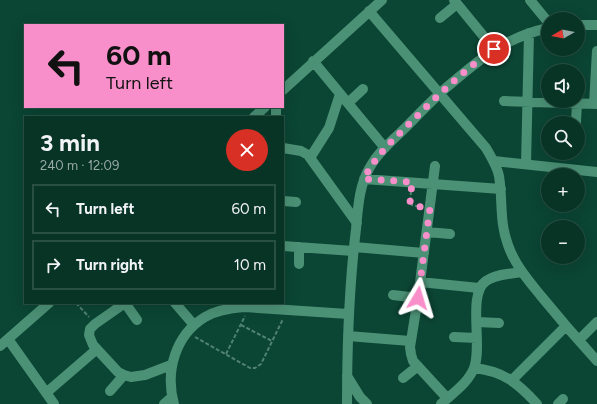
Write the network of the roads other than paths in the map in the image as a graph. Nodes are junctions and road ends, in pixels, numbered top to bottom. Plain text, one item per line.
1 (382, 0) edge
2 (530, 0) edge
3 (455, 2) edge
4 (369, 11) junction
5 (541, 13) edge
6 (440, 18) dead end
7 (585, 25) edge
8 (597, 25) edge
9 (541, 30) edge
10 (529, 34) junction
11 (494, 49) junction
12 (597, 51) edge
13 (313, 61) junction
14 (284, 89) edge
15 (363, 89) dead end
16 (440, 93) junction
17 (340, 94) junction
18 (504, 101) dead end
19 (527, 102) junction
20 (541, 102) edge
21 (348, 103) junction
22 (585, 103) edge
23 (596, 104) edge
24 (264, 108) edge
25 (255, 116) edge
26 (284, 148) edge
27 (385, 148) junction
28 (310, 158) junction
29 (494, 161) junction
30 (526, 164) junction
31 (435, 166) dead end
32 (597, 172) edge
33 (364, 179) junction
34 (433, 184) junction
35 (500, 189) junction
36 (284, 201) edge
37 (296, 202) dead end
38 (356, 223) junction
39 (427, 232) junction
40 (450, 234) dead end
41 (284, 246) edge
42 (299, 247) junction
43 (353, 249) junction
44 (424, 253) junction
45 (299, 264) dead end
46 (522, 272) junction
47 (420, 282) junction
48 (479, 288) junction
49 (394, 295) dead end
50 (418, 298) junction
51 (48, 304) edge
52 (124, 304) edge
53 (126, 304) edge
54 (176, 304) edge
55 (246, 306) edge
56 (348, 314) junction
57 (137, 320) dead end
58 (477, 322) junction
59 (597, 322) edge
60 (499, 323) dead end
61 (566, 326) junction
62 (191, 328) junction
63 (348, 336) junction
64 (454, 337) dead end
65 (477, 338) junction
66 (578, 340) junction
67 (410, 341) junction
68 (4, 343) edge
69 (97, 349) junction
70 (597, 362) edge
71 (171, 365) junction
72 (418, 366) junction
73 (474, 368) junction
74 (124, 375) junction
75 (347, 376) junction
76 (403, 378) dead end
77 (512, 380) junction
78 (110, 391) dead end
79 (46, 393) junction
80 (173, 400) edge
81 (444, 401) edge
82 (54, 404) edge
83 (164, 404) edge
84 (347, 404) edge
85 (367, 404) edge
86 (537, 404) edge

1 - 4 street
2 - 5 street
3 - 6 street
3 - 11 street
4 - 13 street
4 - 16 street
7 - 8 street
9 - 10 street
10 - 11 street
10 - 19 street
11 - 16 street
12 - 23 street
13 - 14 street
13 - 17 street
15 - 21 street
16 - 27 street
16 - 29 street
17 - 21 street
17 - 28 street
18 - 19 street
19 - 20 street
19 - 30 street
21 - 27 street
22 - 23 street
24 - 25 street
26 - 28 street
27 - 33 street
28 - 38 street
29 - 30 street
29 - 35 street
30 - 32 street
31 - 34 street
33 - 34 street
33 - 38 street
34 - 35 street
34 - 39 street
35 - 46 street
36 - 37 street
38 - 43 street
39 - 40 street
39 - 44 street
41 - 42 street
42 - 43 street
42 - 45 street
43 - 44 street
43 - 56 street
44 - 47 street
46 - 48 street
46 - 61 street
47 - 48 street
47 - 50 street
48 - 58 street
49 - 50 street
50 - 67 street
51 - 68 street
52 - 69 street
53 - 57 street
54 - 62 street
55 - 56 street
55 - 62 street
56 - 63 street
58 - 60 street
58 - 65 street
59 - 66 street
61 - 66 street
61 - 77 street
62 - 71 street
63 - 67 street
63 - 75 street
64 - 65 street
65 - 73 street
66 - 70 street
67 - 72 street
68 - 79 street
69 - 74 street
69 - 79 street
71 - 74 street
71 - 80 street
72 - 76 street
72 - 81 street
73 - 77 street
73 - 81 street
74 - 78 street
75 - 84 street
75 - 85 street
77 - 86 street
79 - 82 street
80 - 83 street

